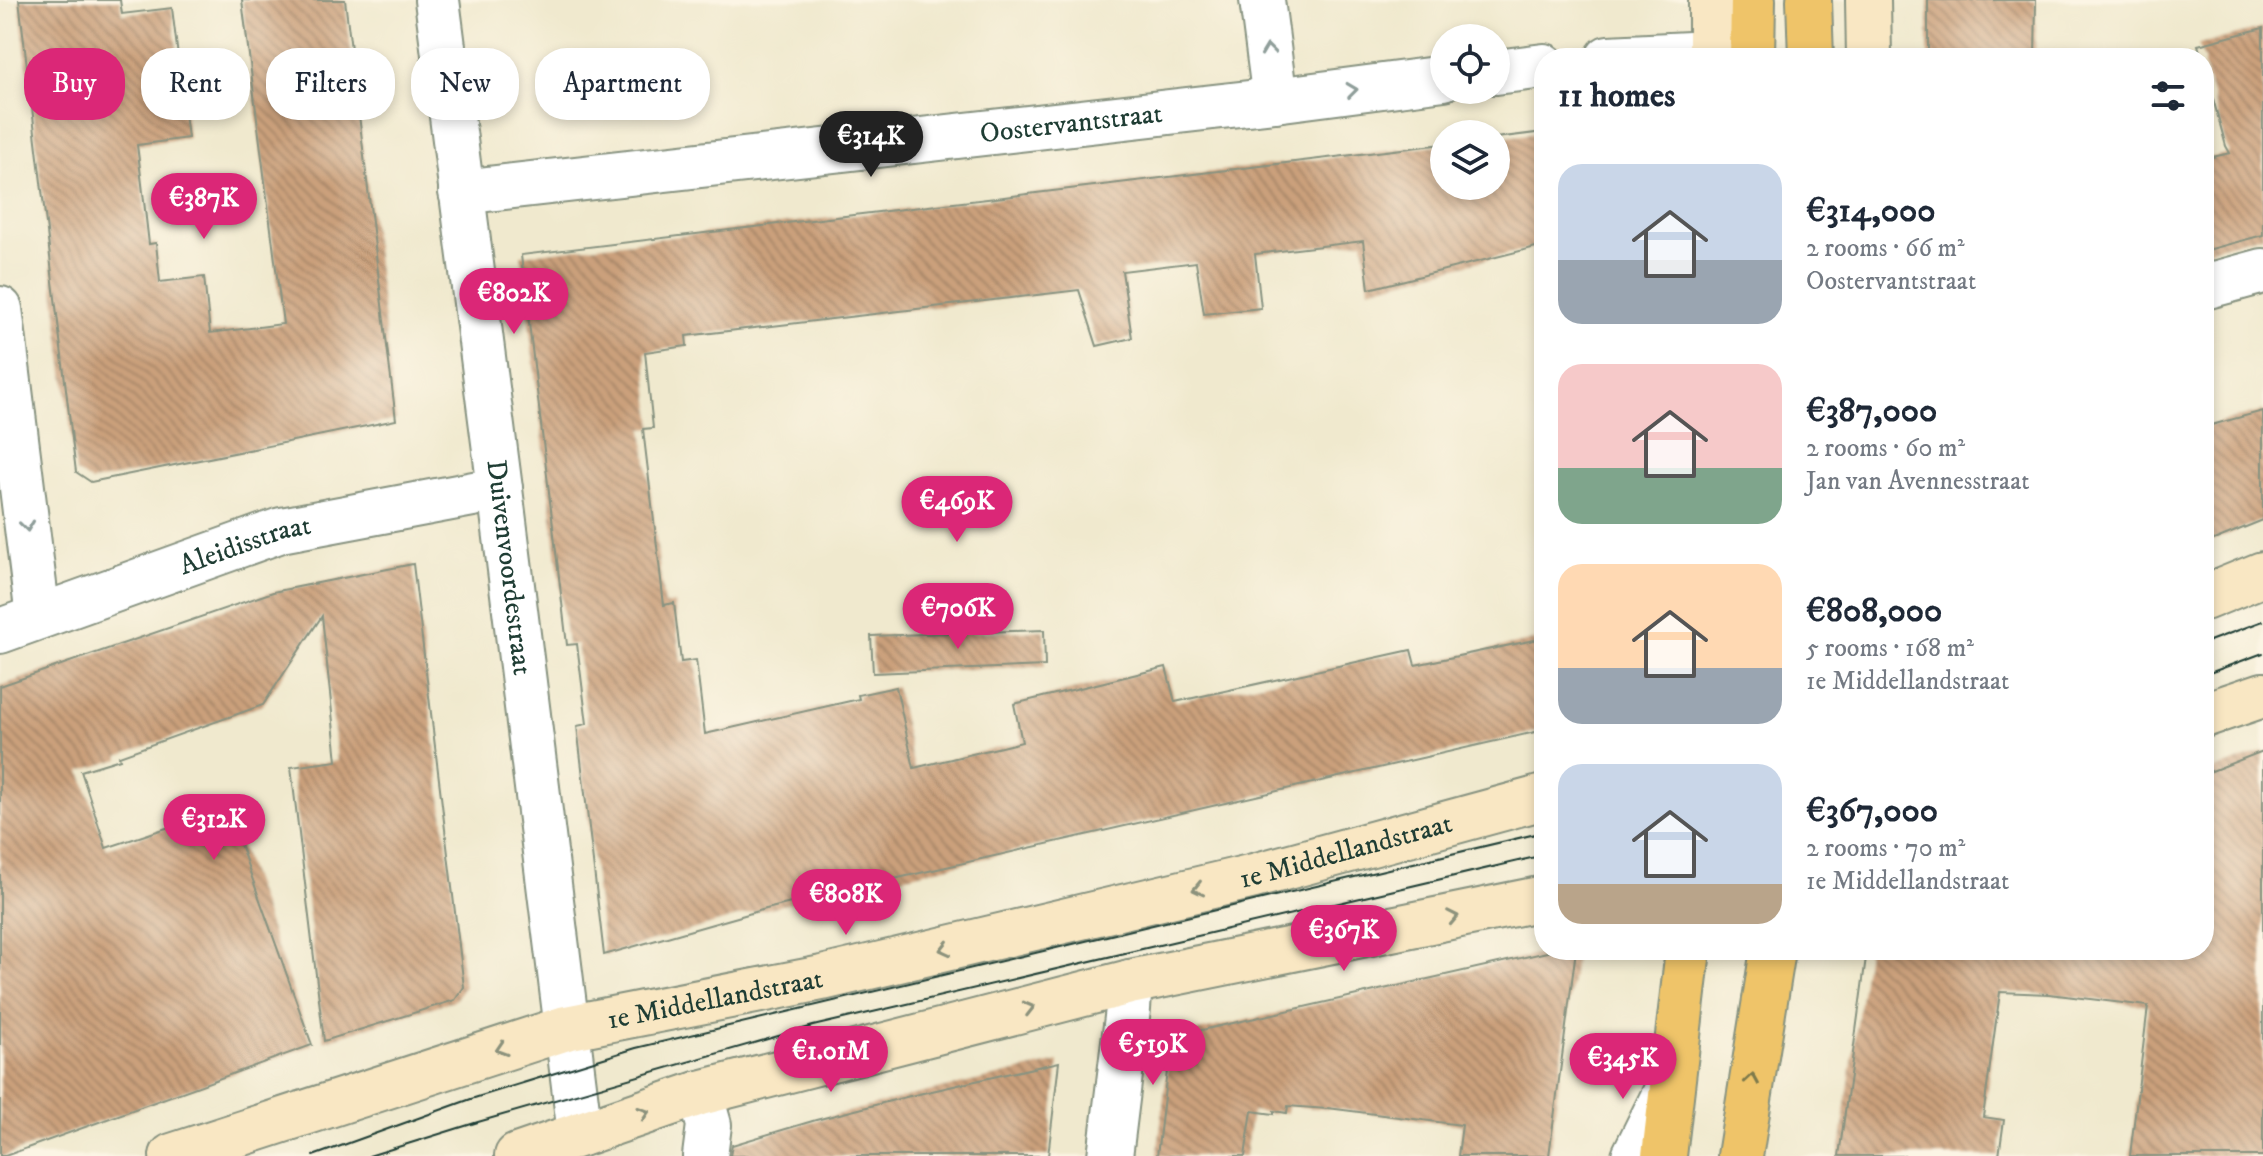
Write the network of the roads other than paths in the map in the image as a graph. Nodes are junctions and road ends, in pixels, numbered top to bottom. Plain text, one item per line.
1 (437, 0) edge
2 (1262, 0) edge
3 (1711, 0) edge
4 (1753, 0) edge
5 (1809, 0) edge
6 (1868, 0) edge
7 (1722, 48) edge
8 (1728, 48) edge
9 (1811, 48) edge
10 (1869, 48) edge
11 (1534, 67) edge
12 (1510, 70) edge
13 (1430, 80) edge
14 (1275, 100) junction
15 (461, 192) junction
16 (2263, 271) edge
17 (2214, 284) edge
18 (0, 309) edge
19 (500, 489) junction
20 (2263, 574) edge
21 (2214, 594) edge
22 (19, 624) edge
23 (2263, 695) edge
24 (2214, 712) edge
25 (1534, 800) edge
26 (1534, 900) edge
27 (1687, 960) edge
28 (1771, 960) edge
29 (1130, 982) junction
30 (566, 1028) junction
31 (1674, 1076) junction
32 (700, 1093) junction
33 (580, 1134) junction
34 (172, 1156) edge
35 (517, 1156) edge
36 (705, 1156) edge
37 (1110, 1156) edge
38 (1634, 1156) edge
39 (1664, 1156) edge
40 (1740, 1156) edge

1 - 15 street, Duivenvoordestraat
14 -> 2 street
3 - 7 street
4 - 8 main road
5 - 9 main road
6 - 10 street
11 - 12 street
14 -> 13 street, Oostervantstraat
14 - 15 street, Oostervantstraat
15 - 19 street, Duivenvoordestraat
16 - 17 street
18 -> 22 street
19 - 22 street, Aleidisstraat
19 - 30 street, Duivenvoordestraat
20 - 21 street
23 - 24 street
25 -> 30 street, 1e Middellandstraat
29 -> 26 street
27 - 31 main road
40 -> 28 main road
32 -> 29 street
29 - 37 street
30 - 33 street, Duivenvoordestraat
30 -> 34 street, 1e Middellandstraat
31 - 38 street
31 - 39 main road
33 -> 32 street
32 - 36 street
33 - 35 street

